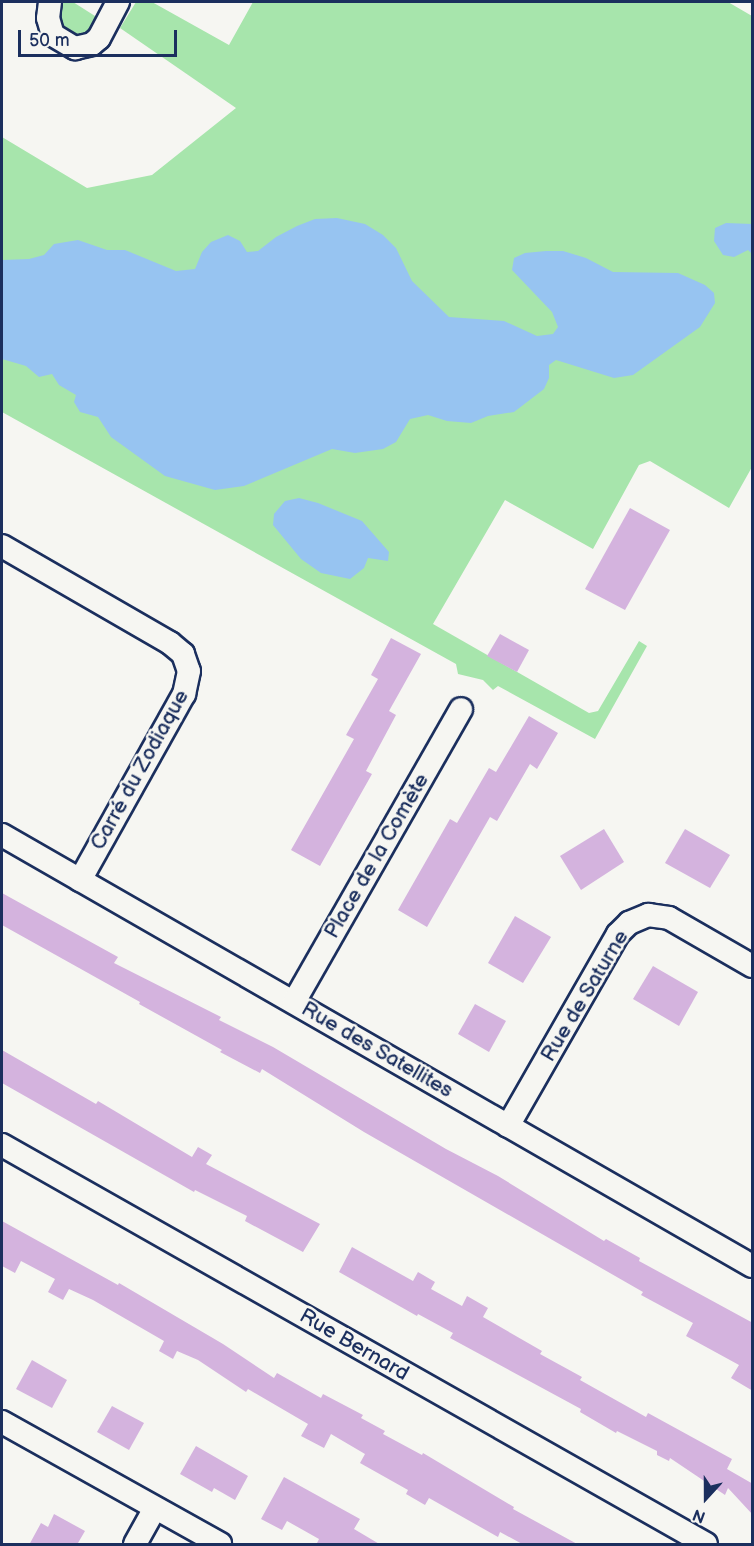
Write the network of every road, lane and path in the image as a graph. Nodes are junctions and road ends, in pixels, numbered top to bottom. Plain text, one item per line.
1 (50, 2) edge
2 (113, 3) edge
3 (2, 546) edge
4 (461, 709) dead end
5 (2, 835) edge
6 (80, 880) junction
7 (753, 966) edge
8 (294, 1002) junction
9 (508, 1126) junction
10 (2, 1145) edge
11 (753, 1266) edge
12 (2, 1422) edge
13 (155, 1508) junction
14 (135, 1545) edge
15 (220, 1545) edge
16 (706, 1545) edge

1 - 2 street
3 - 6 street, Carré du Zodiaque
4 - 8 street, Place de la Comète
5 - 6 street, Rue des Satellites
6 - 8 street, Rue des Satellites
7 - 9 street, Rue de Saturne
8 - 9 street, Rue des Satellites
9 - 11 street, Rue des Satellites
10 - 16 street, Rue Bernard
12 - 13 street
13 - 14 street
13 - 15 street

